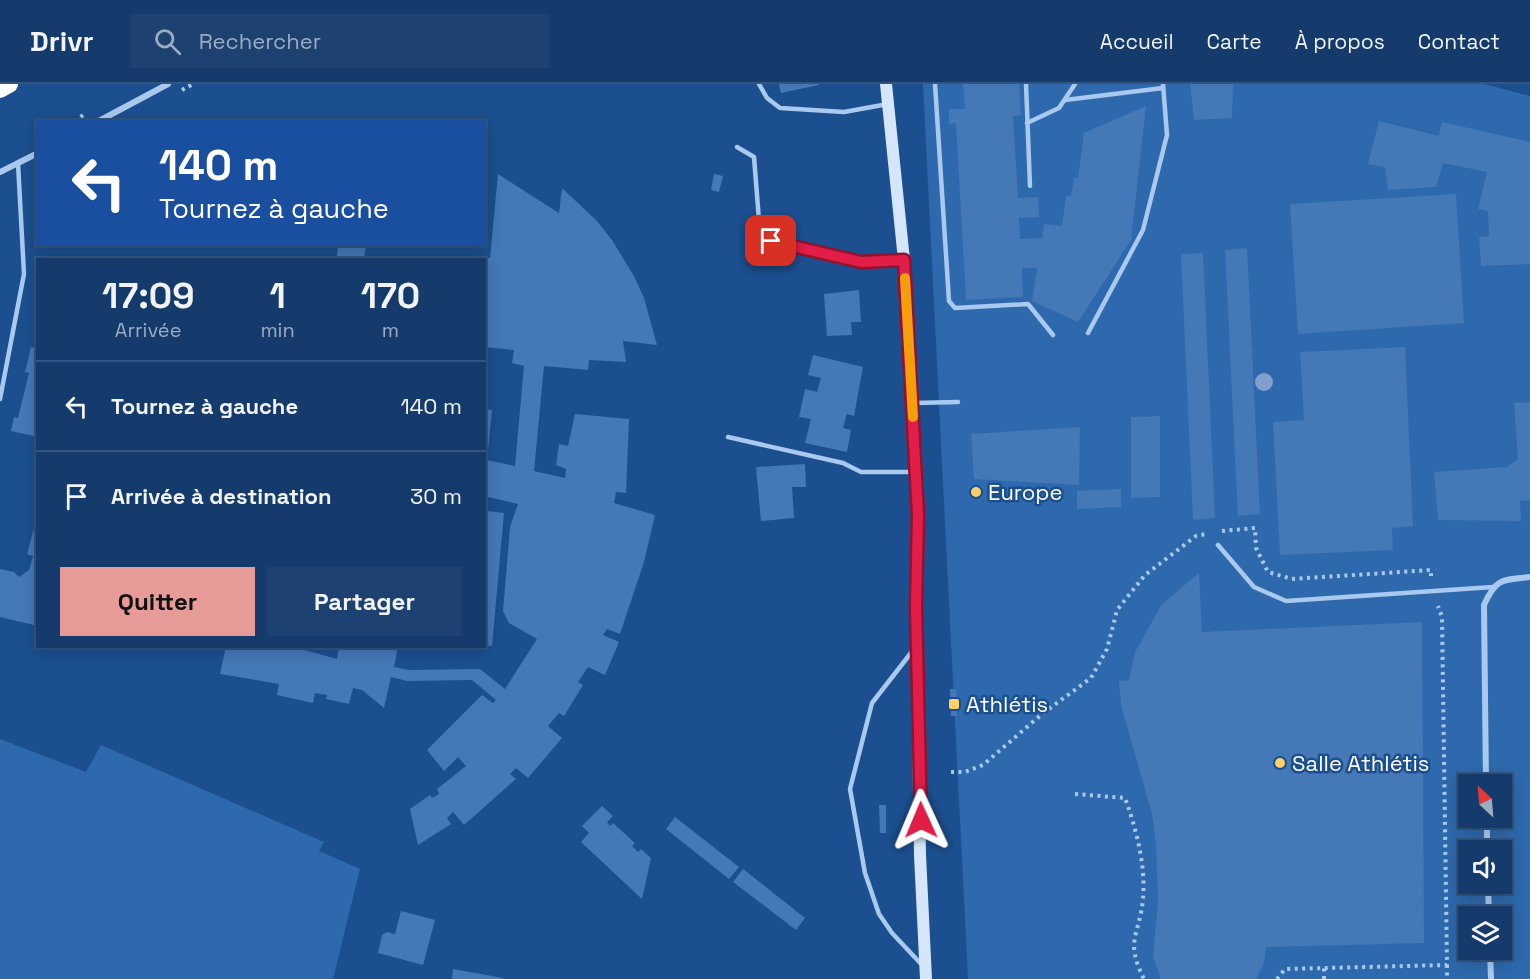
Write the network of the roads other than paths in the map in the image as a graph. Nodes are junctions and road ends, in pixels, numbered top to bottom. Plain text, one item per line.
1 (9, 84) edge
2 (168, 84) edge
3 (759, 84) edge
4 (886, 84) edge
5 (935, 84) edge
6 (1026, 84) edge
7 (1074, 84) edge
8 (1163, 86) edge
9 (0, 89) edge
10 (1065, 100) junction
11 (889, 104) junction
12 (101, 120) edge
13 (1027, 123) junction
14 (737, 147) dead end
15 (36, 154) edge
16 (18, 163) junction
17 (0, 172) edge
18 (1030, 186) dead end
19 (904, 260) junction
20 (1088, 333) dead end
21 (1053, 335) dead end
22 (0, 399) edge
23 (958, 402) dead end
24 (912, 403) junction
25 (728, 437) dead end
26 (916, 472) junction
27 (1218, 544) dead end
28 (1530, 577) edge
29 (1493, 586) junction
30 (917, 644) junction
31 (1486, 774) edge
32 (1490, 960) edge
33 (926, 974) edge
34 (1491, 979) edge

1 - 9 highway
2 - 12 street
3 - 11 lane
4 - 11 street
5 - 21 lane
6 - 13 lane
7 - 10 lane
8 - 10 lane
8 - 20 lane
10 - 13 lane
11 - 19 street
13 - 18 lane
14 - 19 lane
15 - 16 street
16 - 17 street
16 - 22 lane
19 - 24 street
23 - 24 lane
24 - 26 street
25 - 26 lane
26 - 30 street
27 - 29 lane
28 - 29 street
29 - 31 street
30 - 33 street
30 - 33 lane
32 - 34 street

